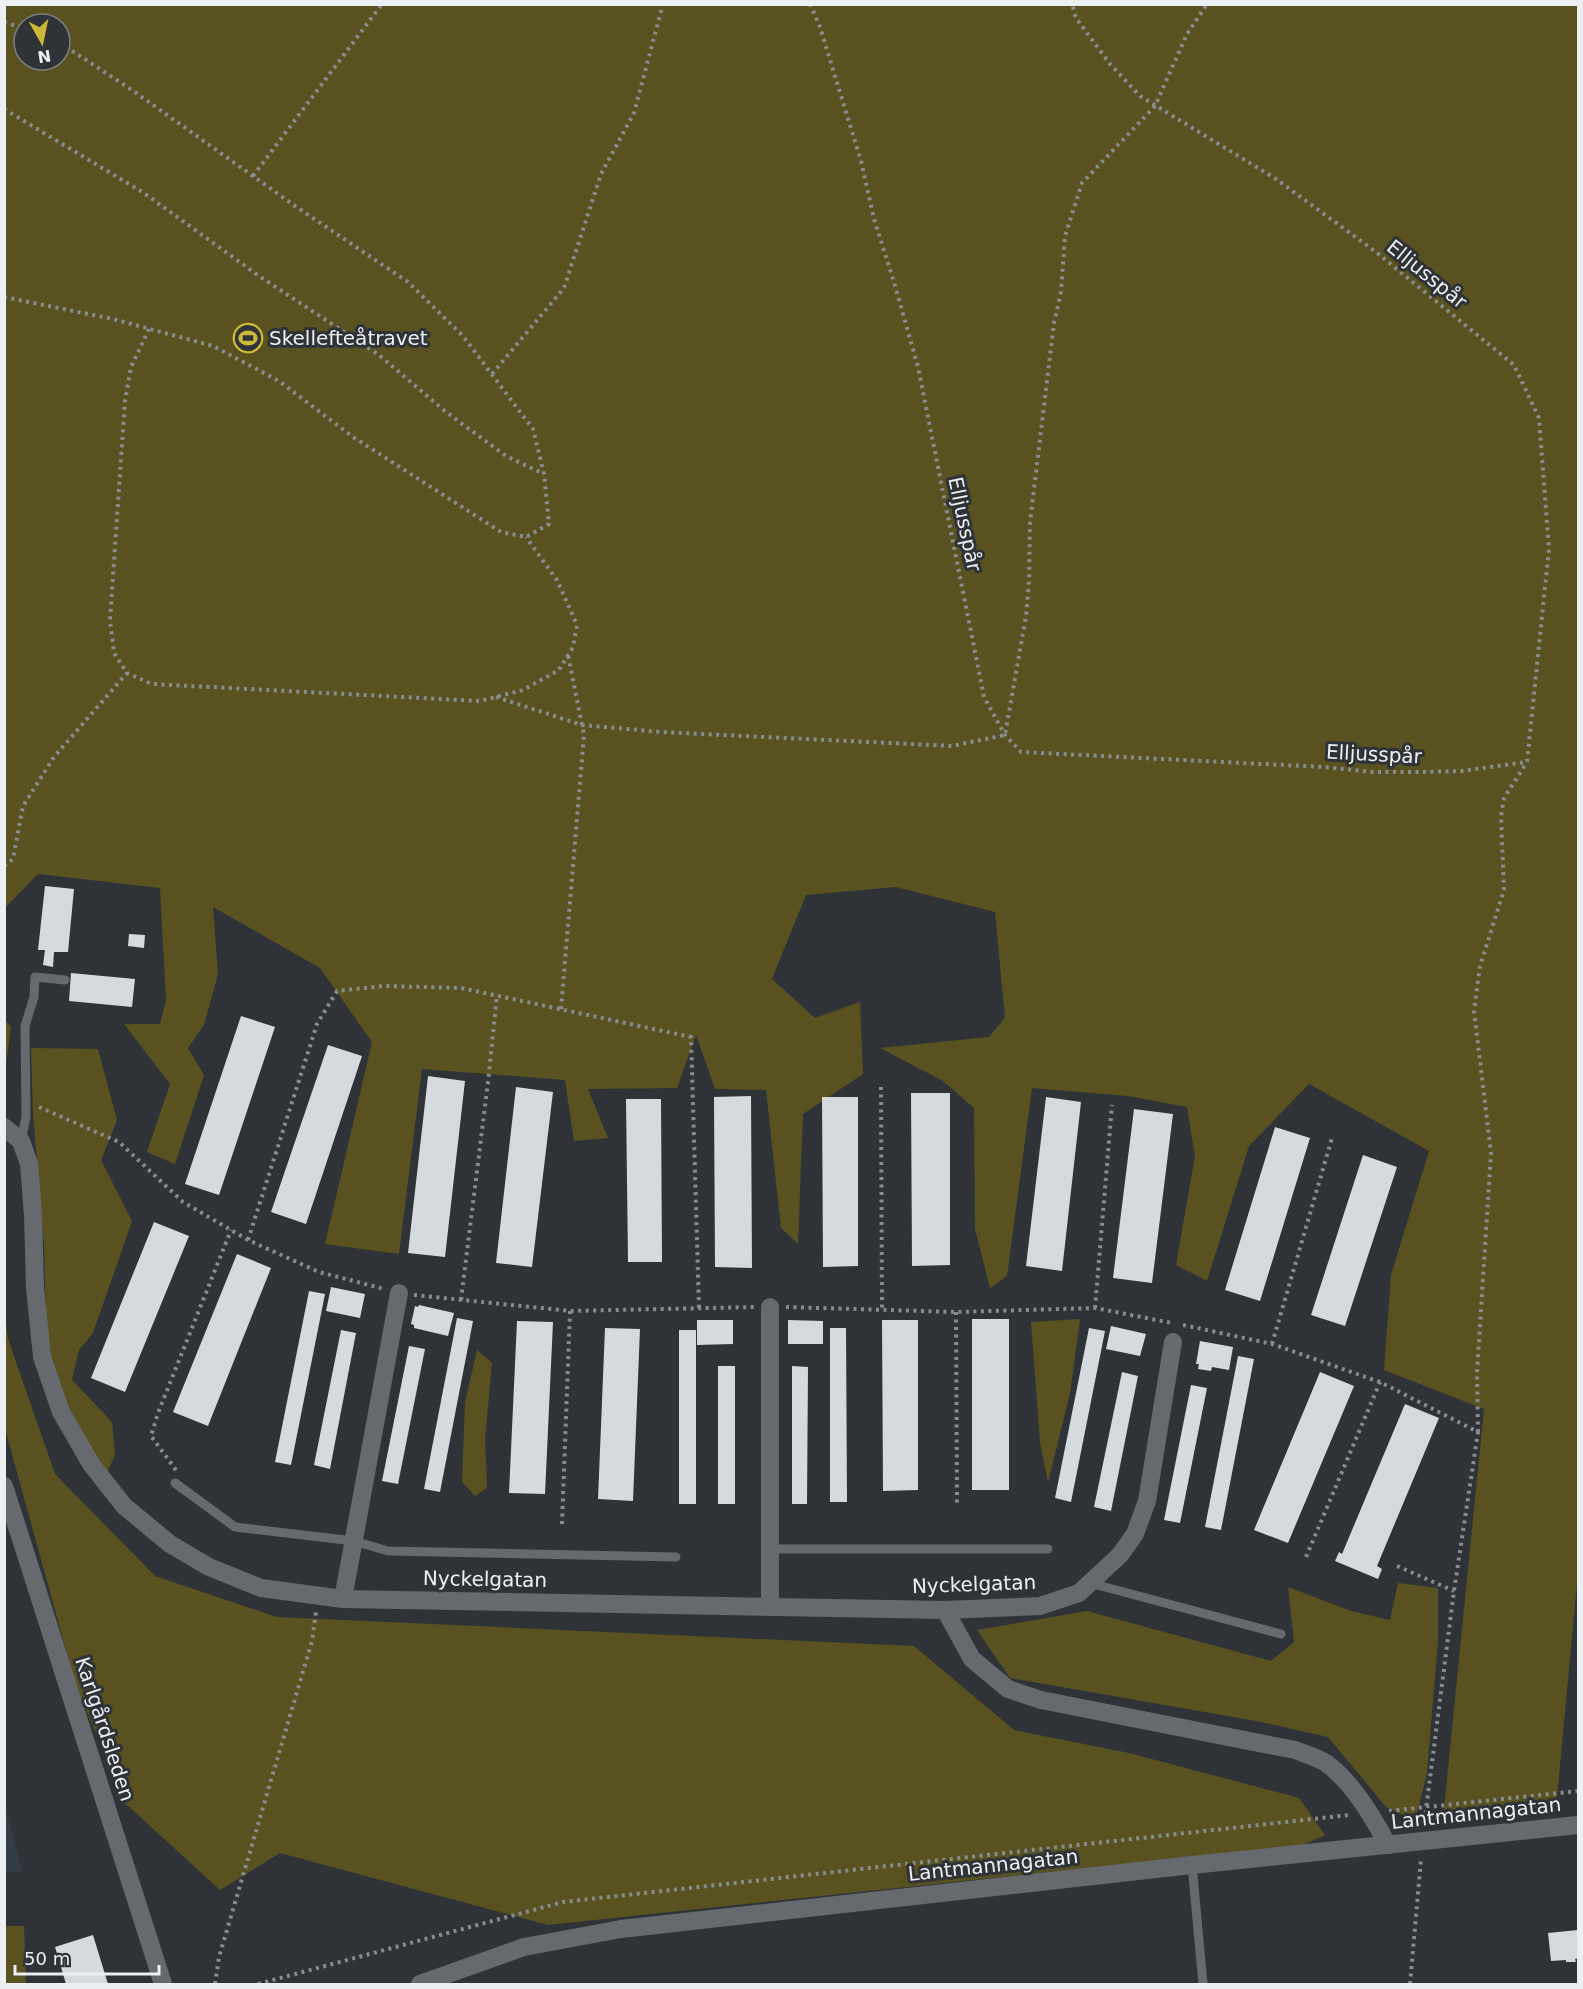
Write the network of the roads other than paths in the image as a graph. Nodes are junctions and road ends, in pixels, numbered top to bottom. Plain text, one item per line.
1 (65, 980) dead end
2 (4, 1127) edge
3 (21, 1141) junction
4 (399, 1293) road end
5 (770, 1307) road end
6 (1173, 1342) dead end
7 (175, 1483) road end
8 (4, 1486) edge
9 (354, 1541) junction
10 (770, 1549) junction
11 (1048, 1549) dead end
12 (676, 1557) dead end
13 (1090, 1582) junction
14 (343, 1599) junction
15 (770, 1606) junction
16 (945, 1610) junction
17 (1281, 1634) dead end
18 (1578, 1825) edge
19 (1388, 1845) junction
20 (1192, 1865) junction
21 (163, 1984) edge
22 (420, 1984) edge
23 (1203, 1984) edge

1 - 3 lane
2 - 3 street
3 - 14 street, Nyckelgatan
4 - 9 street
5 - 10 street
6 - 13 street, Nyckelgatan
7 - 9 lane
8 - 21 street, Karlgårdsleden
9 - 12 lane
9 - 14 street
10 - 11 lane
10 - 15 street
13 - 16 street, Nyckelgatan
13 - 17 lane
14 - 15 street, Nyckelgatan
15 - 16 street, Nyckelgatan
16 - 19 street
18 - 19 street, Lantmannagatan
19 - 20 street, Lantmannagatan
20 - 22 street, Lantmannagatan
20 - 23 lane

